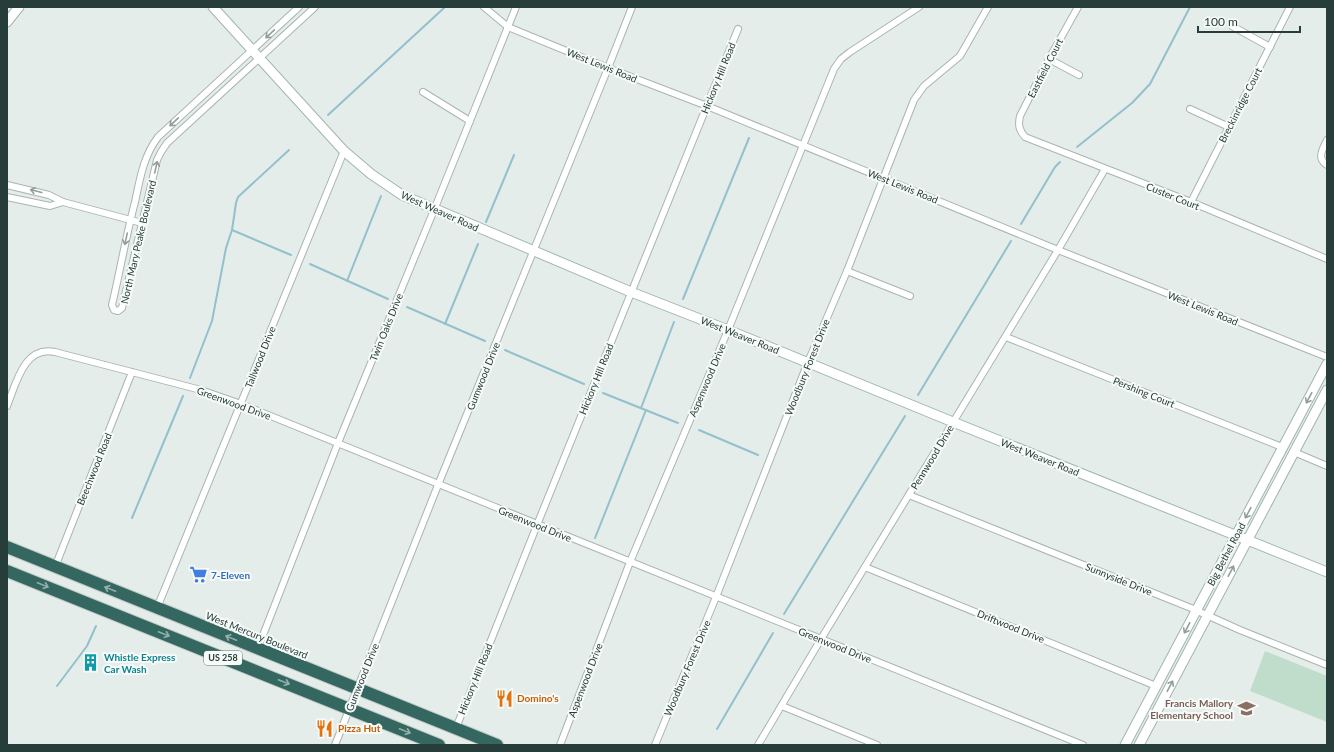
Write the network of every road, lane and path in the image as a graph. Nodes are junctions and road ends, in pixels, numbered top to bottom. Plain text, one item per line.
1 (19, 7) edge
2 (213, 7) edge
3 (299, 7) edge
4 (315, 7) edge
5 (484, 7) edge
6 (516, 7) edge
7 (632, 7) edge
8 (919, 7) edge
9 (988, 7) edge
10 (1078, 7) edge
11 (1290, 7) edge
12 (7, 22) edge
13 (508, 26) junction
14 (1232, 26) dead end
15 (738, 29) dead end
16 (1270, 47) junction
17 (253, 50) junction
18 (260, 58) junction
19 (1049, 59) junction
20 (608, 68) junction
21 (1079, 75) dead end
22 (423, 92) dead end
23 (707, 106) junction
24 (1190, 109) dead end
25 (470, 121) junction
26 (1229, 128) junction
27 (1020, 131) joint
28 (1327, 140) edge
29 (802, 146) junction
30 (344, 151) junction
31 (1327, 165) edge
32 (1104, 169) junction
33 (884, 178) junction
34 (7, 185) edge
35 (7, 197) edge
36 (63, 202) junction
37 (1190, 202) junction
38 (434, 210) junction
39 (130, 220) junction
40 (142, 223) junction
41 (1058, 250) junction
42 (534, 251) junction
43 (1327, 259) edge
44 (847, 271) junction
45 (631, 292) junction
46 (910, 296) dead end
47 (728, 330) junction
48 (1006, 336) junction
49 (1327, 357) edge
50 (808, 362) junction
51 (1327, 364) edge
52 (132, 372) junction
53 (1327, 390) edge
54 (241, 404) junction
55 (7, 406) edge
56 (953, 422) junction
57 (338, 443) junction
58 (1282, 447) junction
59 (1294, 452) junction
60 (1327, 466) edge
61 (438, 485) junction
62 (909, 495) junction
63 (537, 524) junction
64 (1236, 535) junction
65 (1248, 540) junction
66 (7, 547) edge
67 (630, 562) junction
68 (55, 567) junction
69 (866, 567) junction
70 (7, 571) edge
71 (1327, 572) edge
72 (716, 597) junction
73 (157, 608) junction
74 (1196, 610) junction
75 (1208, 615) junction
76 (820, 639) junction
77 (258, 648) junction
78 (1327, 665) edge
79 (1156, 686) junction
80 (358, 689) junction
81 (782, 706) junction
82 (350, 709) junction
83 (456, 728) junction
84 (335, 745) edge
85 (439, 745) edge
86 (497, 745) edge
87 (560, 745) edge
88 (655, 745) edge
89 (758, 745) edge
90 (877, 745) edge
91 (1083, 745) edge
92 (1124, 745) edge
93 (1139, 745) edge

1 - 12 street
2 - 17 street, West Weaver Road
3 -> 17 street, North Mary Peake Boulevard
4 - 18 street, North Mary Peake Boulevard
5 - 13 street, West Lewis Road
6 - 13 street, Twin Oaks Drive
7 - 20 street, Gumwood Drive
8 - 29 street, Aspenwood Drive
9 - 33 street, Woodbury Forest Drive
10 - 19 street, Eastfield Court
11 - 16 street, Breckinridge Court
13 - 20 street, West Lewis Road
13 - 25 street, Twin Oaks Drive
14 - 16 street
15 - 23 street, Hickory Hill Road
16 - 26 street, Breckinridge Court
17 - 18 street, West Weaver Road
17 -> 39 street, North Mary Peake Boulevard
18 - 30 street, West Weaver Road
40 -> 18 street, North Mary Peake Boulevard
19 - 21 street
19 - 27 street, Eastfield Court
20 - 23 street, West Lewis Road
20 - 42 street, Gumwood Drive
22 - 25 street
23 - 29 street, West Lewis Road
23 - 45 street, Hickory Hill Road
24 - 26 street
25 - 38 street, Twin Oaks Drive
26 - 37 street, Breckinridge Court
27 - 32 street, Custer Court
28 - 31 street
29 - 33 street, West Lewis Road
29 - 47 street, Aspenwood Drive
30 - 38 street, West Weaver Road
30 - 54 street, Tallwood Drive
32 - 37 street, Custer Court
32 - 41 street, Pennwood Drive
33 - 41 street, West Lewis Road
33 - 44 street, Woodbury Forest Drive
36 -> 34 street
35 - 36 street
36 - 39 street
37 - 43 street, Custer Court
38 - 42 street, West Weaver Road
38 - 57 street, Twin Oaks Drive
39 - 40 street
39 -> 40 street, North Mary Peake Boulevard
41 - 48 street, Pennwood Drive
41 - 49 street, West Lewis Road
42 - 45 street, West Weaver Road
42 - 61 street, Gumwood Drive
44 - 46 street
44 - 50 street, Woodbury Forest Drive
45 - 47 street, West Weaver Road
45 - 63 street, Hickory Hill Road
47 - 50 street, West Weaver Road
47 - 67 street, Aspenwood Drive
48 - 56 street, Pennwood Drive
48 - 58 street, Pershing Court
50 - 56 street, West Weaver Road
50 - 72 street, Woodbury Forest Drive
51 -> 58 street, Big Bethel Road
52 - 54 street, Greenwood Drive
52 - 55 street, Greenwood Drive
52 - 68 street, Beechwood Road
53 - 59 street, Big Bethel Road
54 - 57 street, Greenwood Drive
54 - 73 street, Tallwood Drive
56 - 62 street, Pennwood Drive
56 - 64 street, West Weaver Road
57 - 61 street, Greenwood Drive
57 - 77 street, Twin Oaks Drive
58 -> 64 street, Big Bethel Road
59 - 60 street
59 - 65 street, Big Bethel Road
61 - 63 street, Greenwood Drive
61 - 80 street, Gumwood Drive
62 - 69 street, Pennwood Drive
62 - 74 street, Sunnyside Drive
63 - 67 street, Greenwood Drive
63 - 83 street, Hickory Hill Road
64 - 65 street, West Weaver Road
64 - 74 street, Big Bethel Road
65 - 71 street, West Weaver Road
75 -> 65 street, Big Bethel Road
66 - 68 highway, West Mercury Boulevard / US 258
67 - 72 street, Greenwood Drive
67 - 87 street, Aspenwood Drive
73 -> 68 highway, West Mercury Boulevard / US 258
69 - 76 street, Pennwood Drive
69 - 79 street, Driftwood Drive
70 -> 82 highway, US 258
72 - 76 street, Greenwood Drive
72 - 88 street, Woodbury Forest Drive
77 -> 73 highway, West Mercury Boulevard / US 258
74 - 75 street, Sunnyside Drive
74 -> 79 street, Big Bethel Road
75 - 78 street, Sunnyside Drive
93 -> 75 street, Big Bethel Road
76 - 81 street, Pennwood Drive
76 - 91 street, Greenwood Drive
77 - 80 highway, West Mercury Boulevard / US 258
79 - 92 street, Big Bethel Road
80 - 82 street, Gumwood Drive
80 - 83 highway, West Mercury Boulevard / US 258
81 - 89 street, Pennwood Drive
81 - 90 street
82 - 84 street, Gumwood Drive
82 -> 85 highway, US 258
83 - 86 highway, West Mercury Boulevard / US 258

